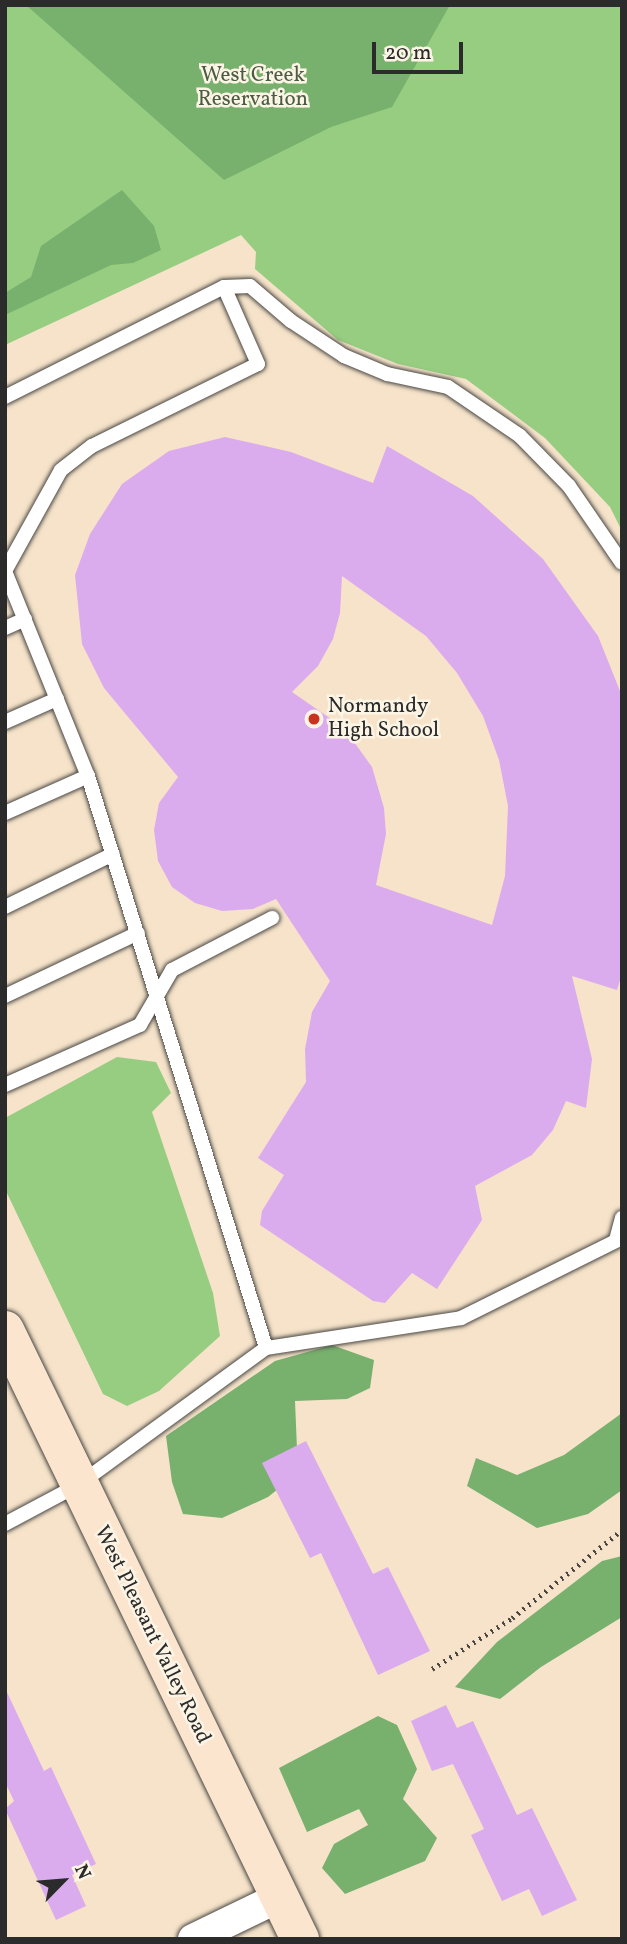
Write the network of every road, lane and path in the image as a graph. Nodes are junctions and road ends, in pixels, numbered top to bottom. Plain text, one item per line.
1 (224, 286) junction
2 (5, 397) edge
3 (622, 563) edge
4 (5, 571) edge
5 (25, 619) junction
6 (5, 628) edge
7 (57, 699) junction
8 (5, 723) edge
9 (88, 776) junction
10 (5, 813) edge
11 (113, 855) junction
12 (5, 907) edge
13 (272, 918) dead end
14 (138, 933) junction
15 (5, 996) edge
16 (155, 999) junction
17 (5, 1085) edge
18 (622, 1217) edge
19 (619, 1239) edge
20 (5, 1330) edge
21 (266, 1348) junction
22 (79, 1485) junction
23 (5, 1524) edge
24 (622, 1530) edge
25 (432, 1669) dead end
26 (280, 1897) junction
27 (193, 1939) edge
28 (300, 1939) edge

1 - 2 lane
1 - 3 lane
1 - 4 lane
4 - 5 lane
5 - 6 lane
5 - 7 lane
7 - 8 lane
7 - 9 lane
9 - 10 lane
9 - 11 lane
11 - 12 lane
11 - 14 lane
13 - 16 lane
14 - 15 lane
14 - 16 lane
16 - 17 lane
16 - 21 lane
18 - 19 lane
19 - 21 lane
20 - 22 main road, West Pleasant Valley Road
21 - 22 lane
22 - 23 lane
22 - 26 main road, West Pleasant Valley Road
24 - 25 path
26 - 27 street
26 - 28 main road, West Pleasant Valley Road

